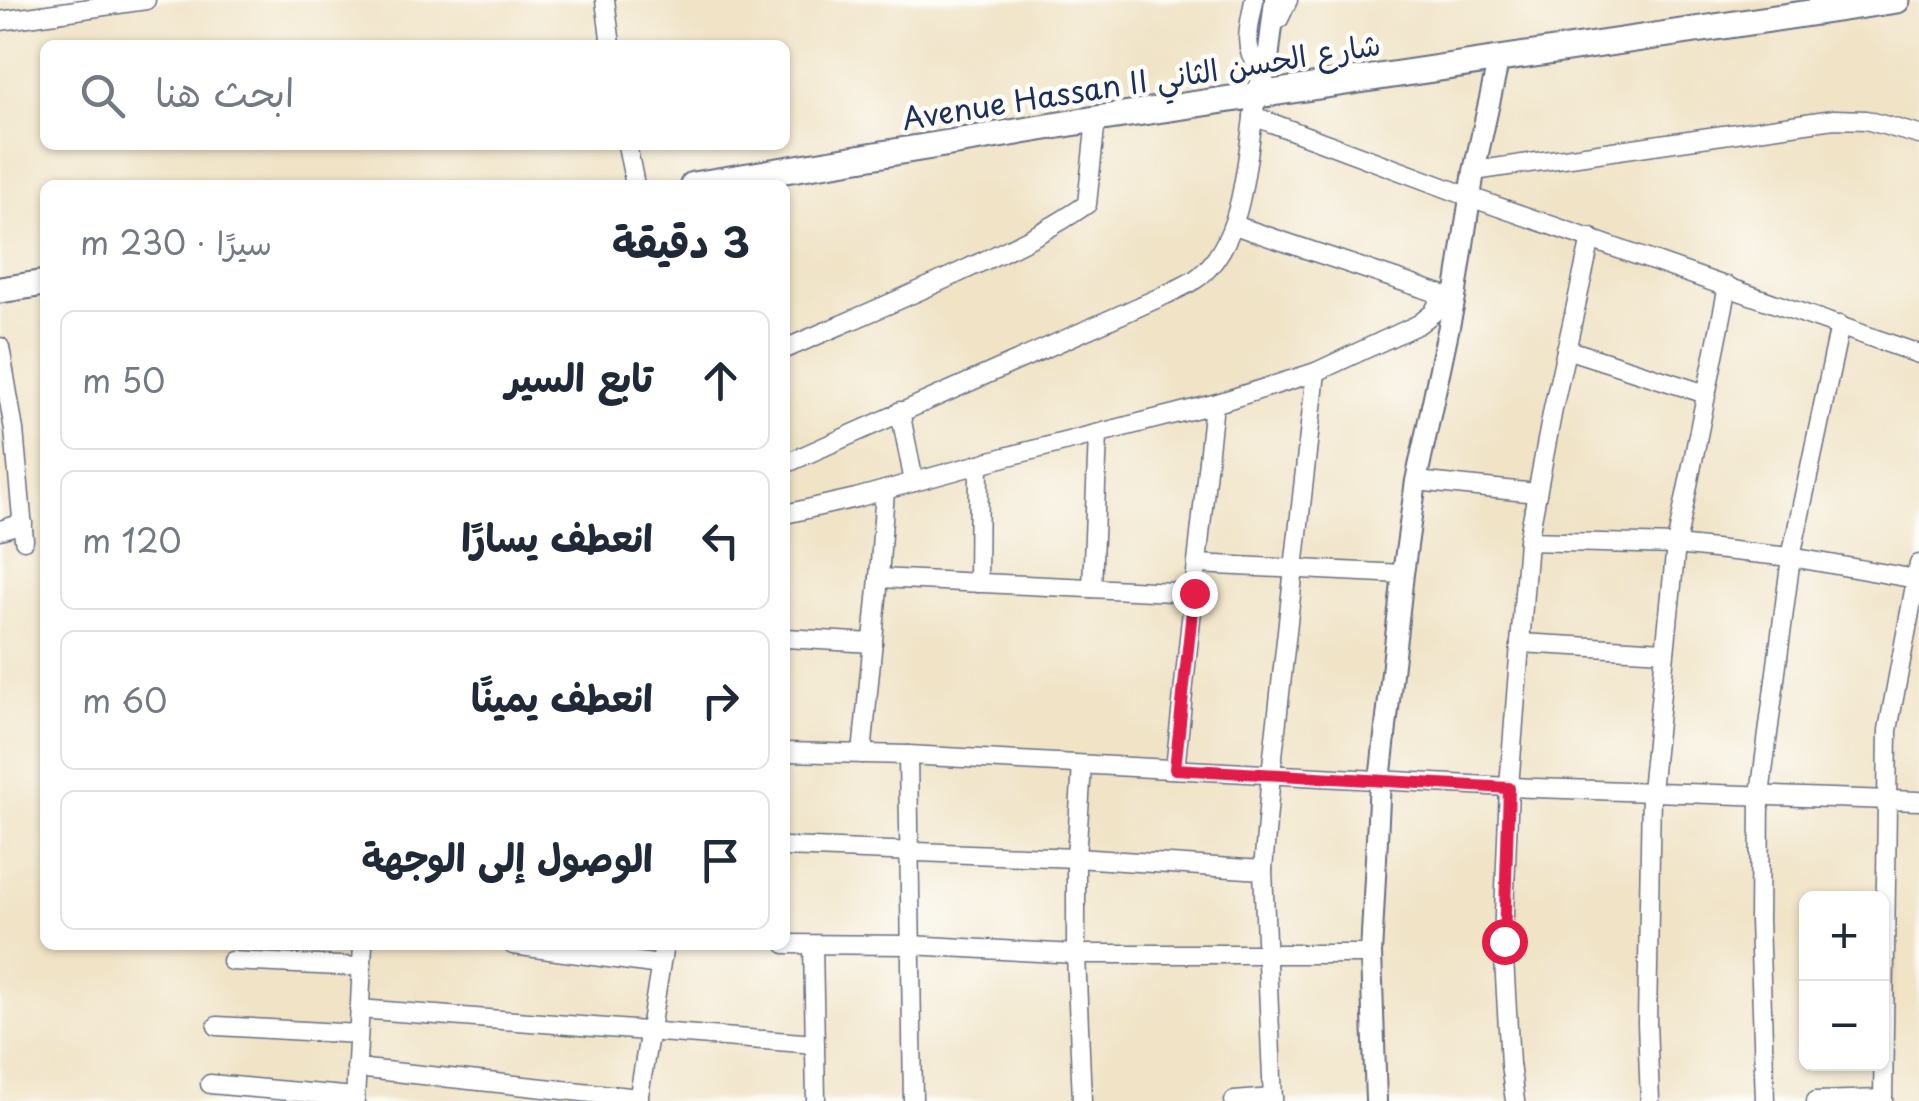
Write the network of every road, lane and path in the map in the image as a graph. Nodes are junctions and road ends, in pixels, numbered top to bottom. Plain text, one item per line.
1 (146, 0) edge
2 (605, 0) edge
3 (1254, 0) edge
4 (1265, 0) edge
5 (1275, 0) edge
6 (1288, 0) edge
7 (1897, 0) edge
8 (0, 21) edge
9 (1272, 25) junction
10 (610, 40) edge
11 (1499, 58) junction
12 (1257, 63) junction
13 (1255, 105) junction
14 (1096, 119) junction
15 (1919, 135) edge
16 (628, 150) edge
17 (1474, 171) junction
18 (634, 180) edge
19 (724, 180) edge
20 (1470, 197) junction
21 (1234, 224) junction
22 (1591, 238) junction
23 (40, 284) edge
24 (1728, 286) junction
25 (0, 290) edge
26 (1448, 297) junction
27 (1840, 326) junction
28 (0, 347) edge
29 (790, 347) edge
30 (1566, 349) junction
31 (1919, 354) edge
32 (1316, 372) junction
33 (1706, 394) junction
34 (1214, 404) junction
35 (900, 411) junction
36 (7, 431) edge
37 (1098, 434) junction
38 (790, 462) edge
39 (979, 464) junction
40 (914, 482) junction
41 (1416, 482) junction
42 (884, 490) junction
43 (1537, 493) junction
44 (790, 513) edge
45 (0, 530) edge
46 (1528, 541) junction
47 (1676, 544) junction
48 (1790, 557) junction
49 (1197, 564) junction
50 (1295, 568) junction
51 (1918, 572) edge
52 (1403, 574) junction
53 (879, 578) junction
54 (978, 582) junction
55 (1092, 588) junction
56 (1194, 593) junction
57 (790, 638) edge
58 (1520, 643) junction
59 (872, 644) junction
60 (1666, 651) junction
61 (790, 752) edge
62 (862, 754) junction
63 (908, 755) junction
64 (1082, 766) junction
65 (1175, 769) junction
66 (1271, 774) junction
67 (1380, 782) junction
68 (1509, 788) junction
69 (1652, 792) junction
70 (1760, 795) junction
71 (1888, 800) junction
72 (1919, 801) edge
73 (790, 848) edge
74 (910, 850) junction
75 (1076, 858) junction
76 (1263, 870) junction
77 (790, 944) edge
78 (813, 945) junction
79 (910, 945) junction
80 (363, 950) edge
81 (550, 950) edge
82 (663, 950) edge
83 (1076, 954) junction
84 (1371, 954) junction
85 (1265, 955) junction
86 (231, 961) dead end
87 (660, 965) junction
88 (362, 967) junction
89 (360, 1009) junction
90 (217, 1026) dead end
91 (649, 1032) junction
92 (358, 1034) junction
93 (815, 1044) junction
94 (356, 1068) junction
95 (210, 1084) dead end
96 (355, 1099) edge
97 (638, 1099) edge
98 (1273, 1099) edge
99 (1883, 1100) edge
100 (816, 1101) edge
101 (914, 1101) edge
102 (1082, 1101) edge
103 (1234, 1101) edge
104 (1376, 1101) edge
105 (1515, 1101) edge
106 (1650, 1101) edge
107 (1765, 1101) edge
108 (1816, 1101) edge

1 - 8 street
2 - 10 street
3 - 12 street
4 - 12 street
5 - 9 street
6 - 9 street
7 - 11 main road, Avenue Hassan II شارع الحسن الثاني
9 - 13 street
11 - 13 main road, Avenue Hassan II شارع الحسن الثاني
11 - 17 street
12 - 13 street
13 - 14 main road, Avenue Hassan II شارع الحسن الثاني
13 - 20 street
13 - 21 street
14 - 19 main road, Avenue Hassan II شارع الحسن الثاني
14 - 29 street
15 - 17 street
16 - 18 street
17 - 20 street
20 - 22 street
20 - 26 street
21 - 26 street
21 - 35 street
22 - 24 street
22 - 30 street
23 - 25 main road
24 - 27 street
24 - 33 street
26 - 32 street
26 - 41 street
27 - 31 street
27 - 48 street
28 - 36 street
30 - 33 street
30 - 43 street
32 - 34 street
32 - 50 street
33 - 47 street
34 - 37 street
34 - 49 street
35 - 38 street
35 - 40 street
36 - 45 street
37 - 39 street
37 - 55 street
39 - 40 street
39 - 54 street
40 - 42 street
41 - 43 street
41 - 52 street
42 - 44 street
42 - 53 street
43 - 46 street
46 - 47 street
46 - 58 street
47 - 48 street
47 - 60 street
48 - 51 street
48 - 70 street
49 - 50 street
49 - 56 street
50 - 52 street
50 - 66 street
51 - 71 street
52 - 67 street
53 - 54 street
53 - 59 street
54 - 55 street
55 - 56 street
56 - 65 street
57 - 59 street
58 - 60 street
58 - 68 street
59 - 62 street
60 - 69 street
61 - 62 street
62 - 63 street
63 - 64 street
63 - 74 street
64 - 65 street
64 - 75 street
65 - 66 street
66 - 67 street
66 - 76 street
67 - 68 street
67 - 84 street
68 - 69 street
68 - 105 street
69 - 70 street
69 - 106 street
70 - 71 street
70 - 107 street
71 - 72 street
71 - 99 street
73 - 74 street
74 - 75 street
74 - 79 street
75 - 76 street
75 - 83 street
76 - 85 street
77 - 78 street
78 - 79 street
78 - 93 street
79 - 83 street
79 - 101 street
80 - 88 street
81 - 87 street
82 - 87 street
83 - 85 street
83 - 102 street
84 - 85 street
84 - 104 street
85 - 98 street
86 - 88 street
87 - 91 street
88 - 89 street
89 - 91 street
89 - 92 street
90 - 92 street
91 - 93 street
91 - 97 street
92 - 94 street
93 - 100 street
94 - 96 street
94 - 97 street
95 - 96 street
98 - 103 street
99 - 108 street

